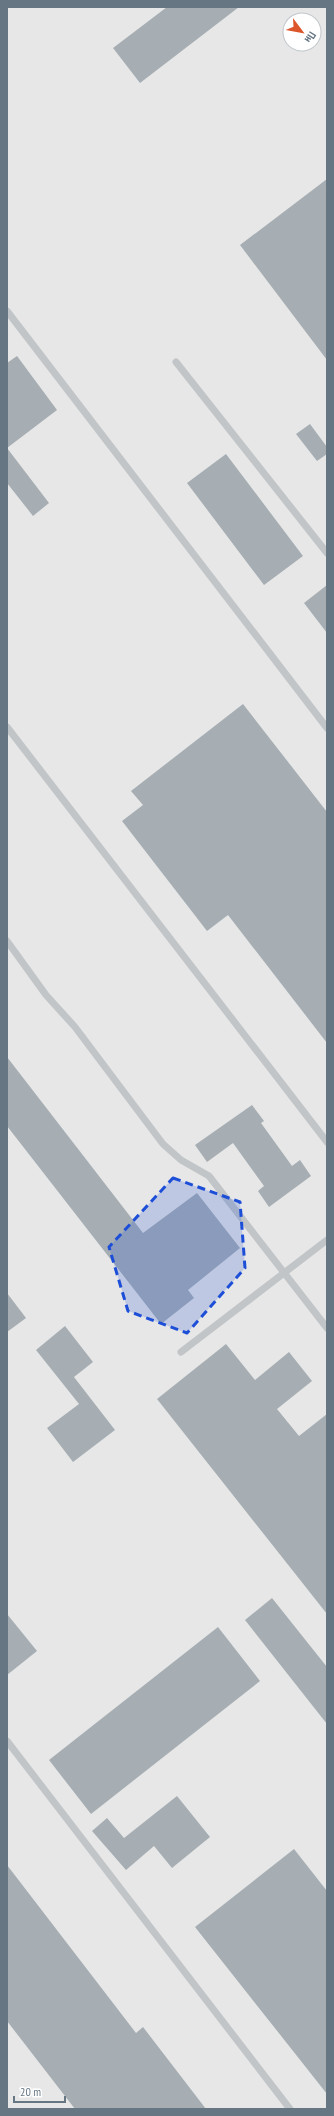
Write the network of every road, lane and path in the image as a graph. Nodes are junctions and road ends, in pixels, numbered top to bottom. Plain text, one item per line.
1 (7, 311) edge
2 (176, 362) dead end
3 (327, 553) edge
4 (7, 728) edge
5 (327, 728) edge
6 (7, 941) edge
7 (327, 1142) edge
8 (327, 1240) edge
9 (284, 1273) junction
10 (327, 1328) edge
11 (181, 1352) dead end
12 (7, 1741) edge
13 (290, 2109) edge

1 - 5 lane
2 - 3 lane
4 - 7 lane
6 - 9 lane
8 - 9 lane
9 - 10 lane
9 - 11 lane
12 - 13 lane

